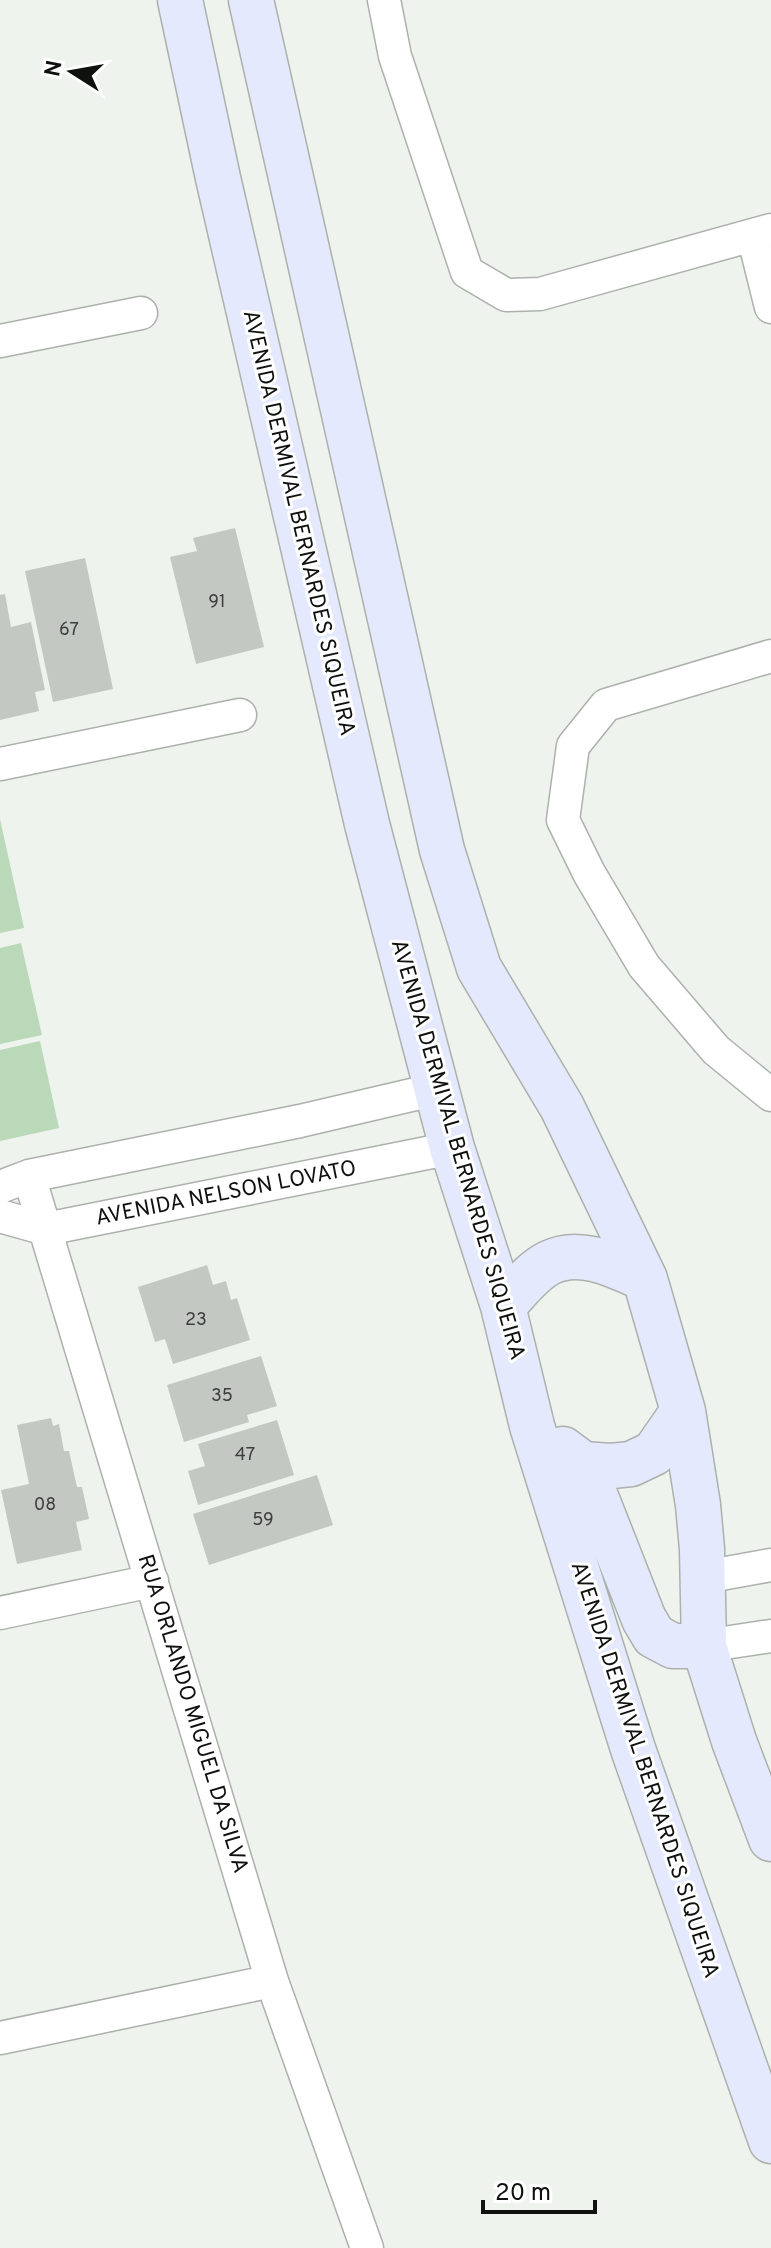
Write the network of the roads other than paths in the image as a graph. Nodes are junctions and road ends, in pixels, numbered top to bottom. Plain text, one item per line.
1 (180, 0) edge
2 (251, 0) edge
3 (384, 0) edge
4 (762, 233) edge
5 (771, 307) edge
6 (141, 313) dead end
7 (0, 341) edge
8 (771, 656) edge
9 (240, 715) dead end
10 (0, 764) edge
11 (437, 1089) junction
12 (771, 1095) edge
13 (452, 1148) junction
14 (15, 1181) edge
15 (0, 1216) edge
16 (46, 1229) junction
17 (645, 1279) junction
18 (503, 1306) junction
19 (683, 1411) junction
20 (532, 1426) junction
21 (583, 1464) junction
22 (771, 1565) edge
23 (704, 1577) junction
24 (152, 1581) junction
25 (0, 1613) edge
26 (771, 1636) edge
27 (704, 1646) junction
28 (771, 1839) edge
29 (272, 1981) junction
30 (0, 2038) edge
31 (771, 2141) edge
32 (367, 2248) edge

1 - 11 main road, AVENIDA DERMIVAL BERNARDES SIQUEIRA
2 - 17 main road
3 - 4 street
4 - 5 street
6 - 7 street
8 - 12 street
9 - 10 street
11 - 13 main road, AVENIDA DERMIVAL BERNARDES SIQUEIRA
11 - 14 street
13 - 16 street, AVENIDA NELSON LOVATO
13 - 18 main road, AVENIDA DERMIVAL BERNARDES SIQUEIRA
14 - 16 street, RUA ORLANDO MIGUEL DA SILVA
15 - 16 street, AVENIDA NELSON LOVATO
16 - 24 street, RUA ORLANDO MIGUEL DA SILVA
17 - 18 main road
17 - 19 main road
18 - 20 main road, AVENIDA DERMIVAL BERNARDES SIQUEIRA
19 - 21 main road
19 - 23 main road
20 - 21 main road
20 - 31 main road, AVENIDA DERMIVAL BERNARDES SIQUEIRA
21 - 27 main road
22 - 23 street
23 - 27 main road
24 - 25 street
24 - 29 street, RUA ORLANDO MIGUEL DA SILVA
26 - 27 street
27 - 28 main road
29 - 30 street
29 - 32 street, RUA ORLANDO MIGUEL DA SILVA

